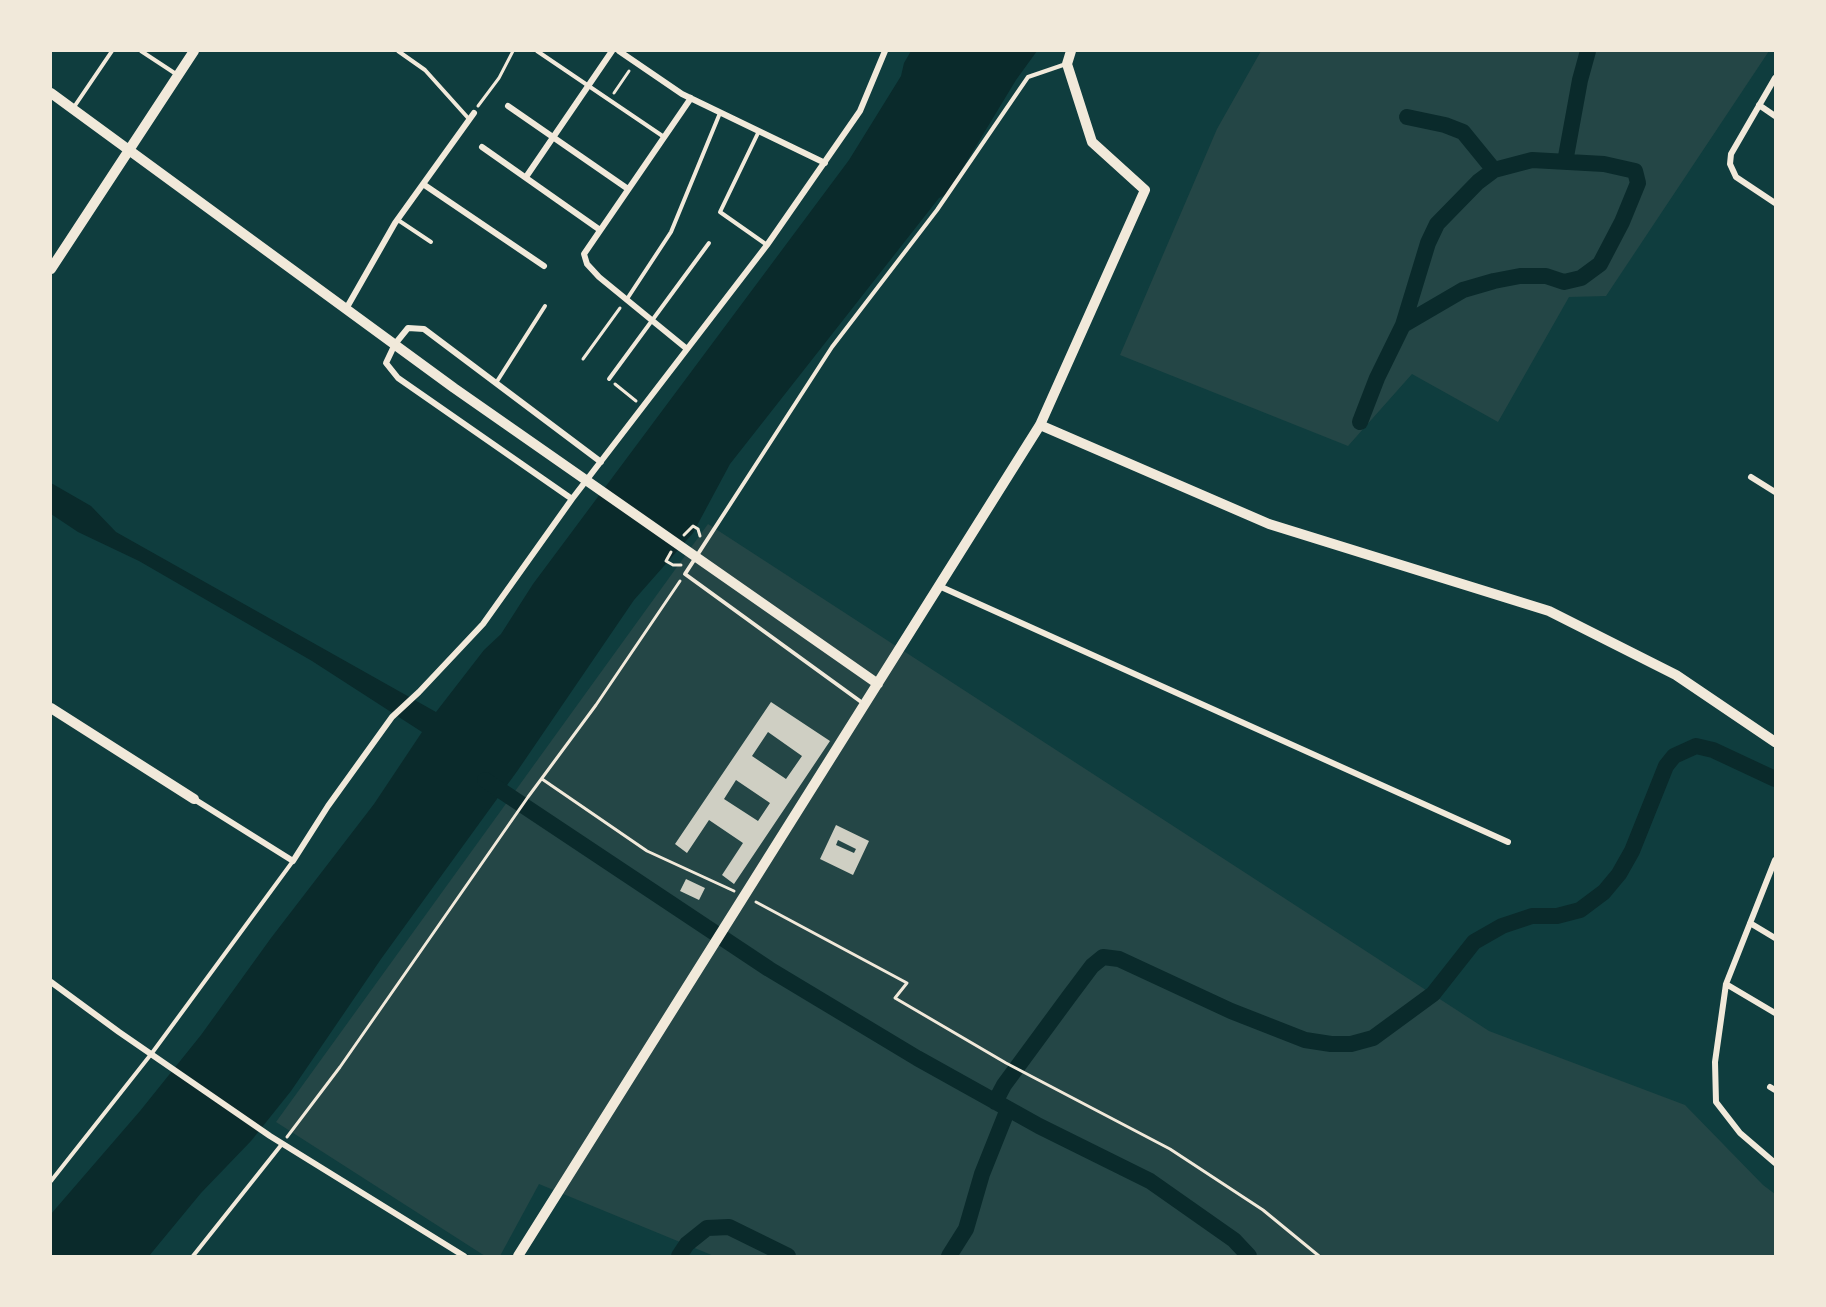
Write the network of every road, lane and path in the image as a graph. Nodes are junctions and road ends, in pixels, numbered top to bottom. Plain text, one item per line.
1 (112, 51) edge
2 (141, 51) edge
3 (194, 51) edge
4 (398, 51) edge
5 (513, 51) edge
6 (537, 51) edge
7 (612, 51) edge
8 (620, 51) edge
9 (885, 51) edge
10 (1071, 51) edge
11 (635, 62) junction
12 (1067, 64) junction
13 (178, 75) junction
14 (1775, 78) edge
15 (588, 86) junction
16 (51, 93) edge
17 (691, 98) junction
18 (609, 100) junction
19 (1759, 105) junction
20 (508, 106) dead end
21 (73, 109) junction
22 (721, 112) junction
23 (472, 116) junction
24 (1775, 116) edge
25 (759, 131) junction
26 (553, 137) junction
27 (664, 137) junction
28 (482, 147) dead end
29 (129, 149) junction
30 (825, 163) junction
31 (525, 177) junction
32 (423, 184) junction
33 (628, 189) junction
34 (1775, 203) edge
35 (397, 219) junction
36 (600, 230) junction
37 (431, 242) dead end
38 (709, 243) dead end
39 (767, 245) junction
40 (544, 266) dead end
41 (51, 269) edge
42 (627, 299) junction
43 (545, 306) dead end
44 (346, 309) junction
45 (652, 320) junction
46 (394, 344) junction
47 (687, 349) junction
48 (583, 359) dead end
49 (609, 380) joint
50 (496, 384) junction
51 (643, 407) junction
52 (1040, 425) junction
53 (601, 462) junction
54 (1750, 477) dead end
55 (1775, 492) edge
56 (572, 500) junction
57 (677, 543) junction
58 (703, 546) junction
59 (685, 574) junction
60 (939, 586) junction
61 (878, 684) junction
62 (865, 704) junction
63 (51, 708) edge
64 (1775, 742) edge
65 (542, 779) junction
66 (194, 799) joint
67 (1508, 842) dead end
68 (293, 861) junction
69 (1774, 864) edge
70 (744, 896) junction
71 (1750, 923) junction
72 (1775, 938) edge
73 (51, 982) edge
74 (1726, 984) junction
75 (1775, 1013) edge
76 (152, 1053) junction
77 (282, 1143) junction
78 (1775, 1163) edge
79 (51, 1181) edge
80 (193, 1256) edge
81 (464, 1256) edge
82 (519, 1256) edge
83 (1319, 1256) edge

1 - 21 lane
2 - 13 lane
3 - 13 street
4 - 23 lane
5 - 23 path
6 - 15 lane
7 - 15 street
8 - 11 street
9 - 30 street
10 - 12 street
11 - 17 street
11 - 18 path
12 - 52 street
12 - 58 lane
13 - 29 street
14 - 19 street
15 - 18 lane
15 - 26 street
16 - 21 street
17 - 22 street
17 - 27 street
18 - 27 lane
19 - 24 street
19 - 34 street
20 - 26 street
21 - 29 street
22 - 25 street
22 - 42 lane
23 - 32 street
25 - 30 street
25 - 39 lane
26 - 31 street
26 - 33 street
27 - 33 street
28 - 31 street
29 - 41 street
29 - 44 street
30 - 39 street
31 - 36 street
32 - 35 street
32 - 40 street
33 - 36 street
35 - 37 lane
35 - 44 street
36 - 42 street
38 - 45 lane
39 - 47 street
42 - 45 street
42 - 48 path
43 - 50 lane
44 - 46 street
45 - 47 street
45 - 49 lane
46 - 50 street
46 - 56 street
46 - 57 street
47 - 51 street
49 - 51 path
50 - 53 street
51 - 53 street
52 - 60 street
52 - 64 street
53 - 56 street
54 - 55 street
56 - 68 street
57 - 58 path
57 - 61 street
58 - 59 lane
59 - 62 lane
59 - 65 path
60 - 61 street
60 - 67 street
61 - 62 street
62 - 70 street
63 - 66 street
65 - 70 path
65 - 77 path
66 - 68 street
68 - 76 lane
69 - 71 street
70 - 82 street
70 - 83 path
71 - 72 street
71 - 74 street
73 - 76 street
74 - 75 street
74 - 78 street
76 - 77 street
76 - 79 lane
77 - 80 lane
77 - 81 street

